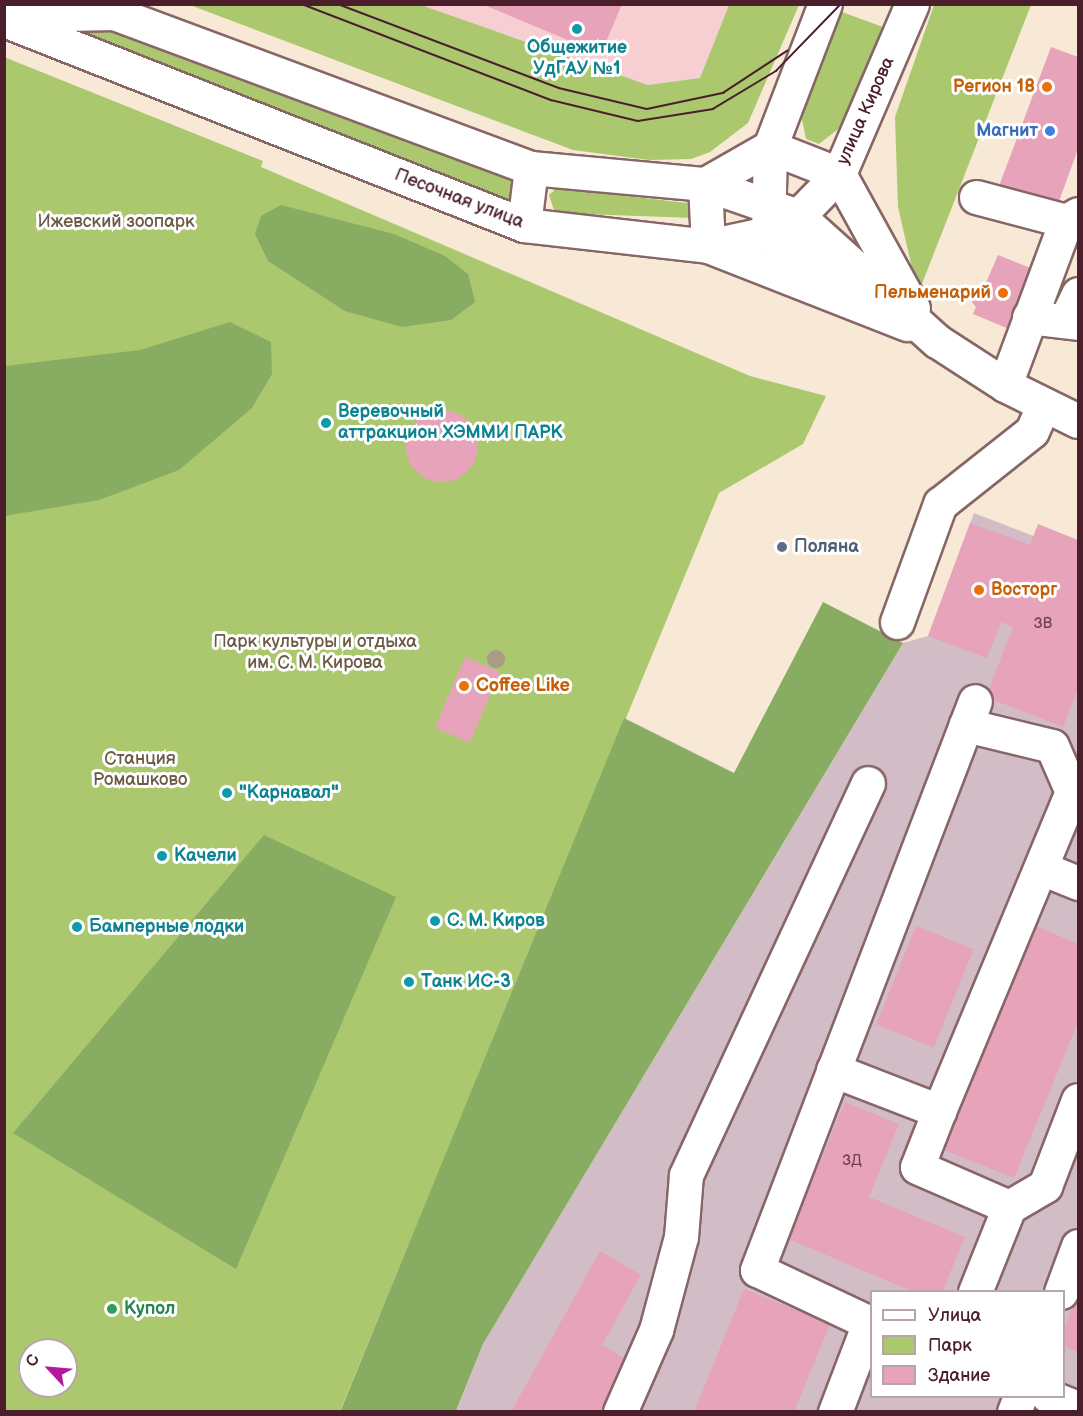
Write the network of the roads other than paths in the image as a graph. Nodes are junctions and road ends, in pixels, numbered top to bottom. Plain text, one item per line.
1 (825, 4) edge
2 (912, 4) edge
3 (4, 15) edge
4 (4, 20) edge
5 (770, 147) junction
6 (531, 168) junction
7 (839, 174) junction
8 (705, 184) junction
9 (976, 197) dead end
10 (778, 218) junction
11 (1072, 218) edge
12 (524, 225) junction
13 (708, 246) junction
14 (1074, 313) edge
15 (1029, 317) junction
16 (926, 331) junction
17 (1005, 385) junction
18 (1043, 406) junction
19 (1078, 421) edge
20 (897, 622) dead end
21 (868, 783) dead end
22 (1041, 868) junction
23 (1078, 883) edge
24 (833, 1070) junction
25 (1078, 1100) edge
26 (939, 1112) junction
27 (1009, 1208) junction
28 (1078, 1246) edge
29 (976, 1290) edge
30 (1062, 1290) edge
31 (870, 1323) edge
32 (1053, 1398) edge
33 (1078, 1408) edge
34 (620, 1412) edge
35 (835, 1412) edge

1 - 5 main road
2 - 7 main road, улица Кирова
3 - 6 main road, Песочная улица
4 - 12 main road, Песочная улица
5 - 7 main road
5 - 8 main road
5 - 10 main road
6 - 8 main road, Песочная улица
6 - 12 main road
7 - 10 main road, улица Кирова
7 - 16 main road, Песочная улица
8 - 10 main road, Песочная улица
8 - 13 main road
9 - 11 main road
10 - 13 main road
10 - 16 main road, Песочная улица
11 - 15 main road
12 - 13 main road, Песочная улица
13 - 16 main road, Песочная улица
14 - 15 main road
15 - 17 main road
16 - 17 main road, Песочная улица
17 - 18 main road, Песочная улица
18 - 19 main road, Песочная улица
18 - 20 main road
21 - 34 main road
22 - 23 main road
22 - 24 main road
22 - 26 main road
24 - 26 main road
24 - 31 main road
25 - 27 main road
26 - 27 main road
27 - 29 main road
28 - 30 main road
31 - 35 main road
32 - 33 main road

